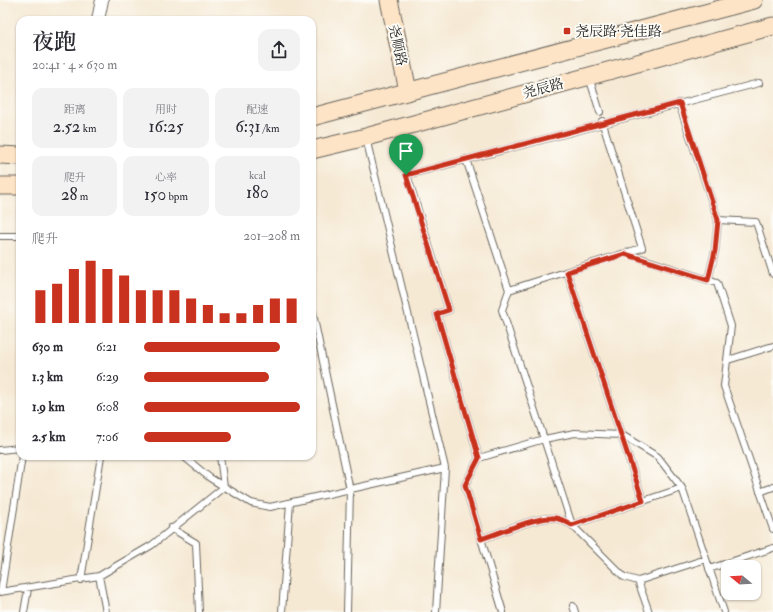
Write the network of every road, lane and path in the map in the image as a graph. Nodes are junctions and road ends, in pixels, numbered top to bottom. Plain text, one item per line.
1 (102, 0) edge
2 (388, 0) edge
3 (754, 0) edge
4 (99, 16) edge
5 (773, 26) edge
6 (588, 76) junction
7 (760, 82) dead end
8 (408, 91) junction
9 (680, 103) junction
10 (600, 112) dead end
11 (316, 116) edge
12 (603, 122) junction
13 (366, 137) junction
14 (316, 149) edge
15 (0, 155) edge
16 (16, 156) edge
17 (466, 159) junction
18 (0, 186) edge
19 (16, 186) edge
20 (718, 220) junction
21 (0, 236) edge
22 (16, 236) edge
23 (625, 254) junction
24 (567, 272) junction
25 (773, 274) edge
26 (708, 280) junction
27 (509, 290) junction
28 (316, 328) edge
29 (316, 342) edge
30 (319, 342) junction
31 (773, 346) edge
32 (728, 360) junction
33 (622, 436) junction
34 (544, 439) junction
35 (16, 448) edge
36 (0, 450) edge
37 (479, 458) junction
38 (21, 460) edge
39 (100, 460) edge
40 (188, 460) edge
41 (220, 460) edge
42 (445, 468) junction
43 (773, 487) edge
44 (224, 488) junction
45 (682, 488) junction
46 (350, 490) junction
47 (760, 492) junction
48 (643, 501) junction
49 (290, 504) junction
50 (572, 525) junction
51 (171, 528) junction
52 (773, 529) edge
53 (481, 539) junction
54 (773, 548) edge
55 (706, 559) junction
56 (709, 569) junction
57 (99, 576) junction
58 (81, 580) junction
59 (638, 581) junction
60 (28, 589) junction
61 (1, 592) edge
62 (24, 612) edge
63 (106, 612) edge
64 (199, 612) edge
65 (282, 612) edge
66 (347, 612) edge
67 (436, 612) edge
68 (503, 612) edge
69 (649, 612) edge
70 (724, 612) edge

1 - 4 street
2 - 8 main road, 尧顺路
3 - 8 main road
5 - 6 main road, 尧辰路
6 - 10 lane
6 - 13 main road, 尧辰路
7 - 9 lane
8 - 11 main road
9 - 12 lane
9 - 20 lane
12 - 17 lane
12 - 23 lane
13 - 14 main road, 尧辰路
13 - 42 lane
15 - 16 main road
17 - 27 lane
17 - 37 lane
18 - 19 main road
20 - 25 lane
20 - 26 lane
21 - 22 lane
23 - 24 lane
23 - 26 lane
24 - 27 lane
24 - 33 lane
26 - 32 lane
27 - 34 lane
28 - 30 lane
29 - 30 lane
30 - 46 lane
31 - 32 lane
32 - 47 lane
33 - 34 lane
33 - 45 lane
33 - 48 lane
34 - 37 lane
34 - 50 lane
35 - 36 lane
37 - 53 lane
38 - 61 lane
39 - 58 lane
40 - 44 lane
41 - 44 lane
42 - 46 lane
42 - 67 lane
43 - 47 lane
44 - 49 lane
44 - 51 lane
45 - 48 lane
45 - 55 lane
46 - 49 lane
46 - 66 lane
47 - 52 lane
48 - 50 lane
49 - 65 lane
50 - 53 lane
50 - 59 lane
51 - 57 lane
51 - 64 lane
53 - 68 lane
54 - 56 lane
55 - 56 lane
55 - 59 lane
56 - 70 lane
57 - 58 lane
57 - 63 lane
58 - 60 lane
59 - 69 lane
60 - 61 lane
60 - 62 lane

